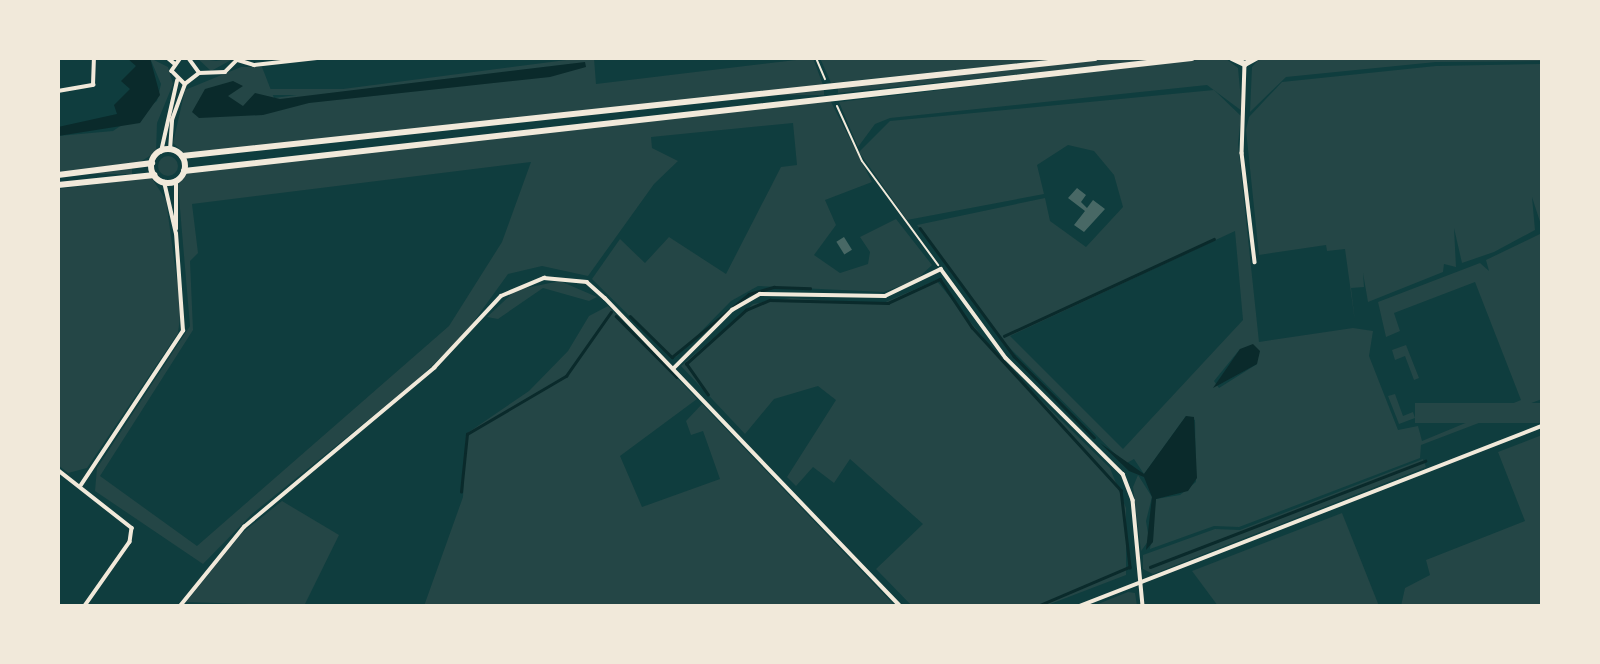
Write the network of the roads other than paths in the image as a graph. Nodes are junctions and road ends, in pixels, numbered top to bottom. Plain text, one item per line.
1 (94, 58) edge
2 (167, 58) edge
3 (181, 58) edge
4 (188, 58) edge
5 (317, 58) edge
6 (1096, 58) edge
7 (1192, 58) edge
8 (1231, 58) edge
9 (1256, 58) edge
10 (239, 59) edge
11 (174, 63) junction
12 (1245, 64) junction
13 (199, 73) junction
14 (177, 81) junction
15 (185, 84) junction
16 (58, 91) edge
17 (170, 150) junction
18 (161, 152) junction
19 (182, 156) junction
20 (152, 163) junction
21 (184, 171) junction
22 (58, 174) edge
23 (154, 174) junction
24 (176, 181) junction
25 (164, 182) junction
26 (58, 185) edge
27 (176, 234) junction
28 (1255, 262) dead end
29 (674, 368) junction
30 (1542, 426) edge
31 (58, 470) edge
32 (81, 485) junction
33 (1141, 583) junction
34 (85, 606) edge
35 (180, 606) edge
36 (900, 606) edge
37 (1080, 606) edge
38 (1143, 606) edge

1 - 16 street
2 - 11 street
3 - 11 street
4 - 13 street
5 - 10 street
6 - 19 main road
7 - 21 main road
8 - 12 main road
9 - 12 main road
10 - 13 street
11 - 14 street
12 - 28 street
13 - 15 street
14 - 15 street
14 - 18 street
15 - 17 street
17 - 18 main road
17 - 19 main road
18 - 20 main road
19 - 21 main road
20 - 22 main road
20 - 23 main road
21 - 24 main road
23 - 25 main road
23 - 26 main road
24 - 25 main road
24 - 27 street
25 - 27 street
27 - 32 street
29 - 33 street
29 - 35 street
29 - 36 street
30 - 33 street
31 - 32 street
32 - 34 street
33 - 37 street
33 - 38 street

